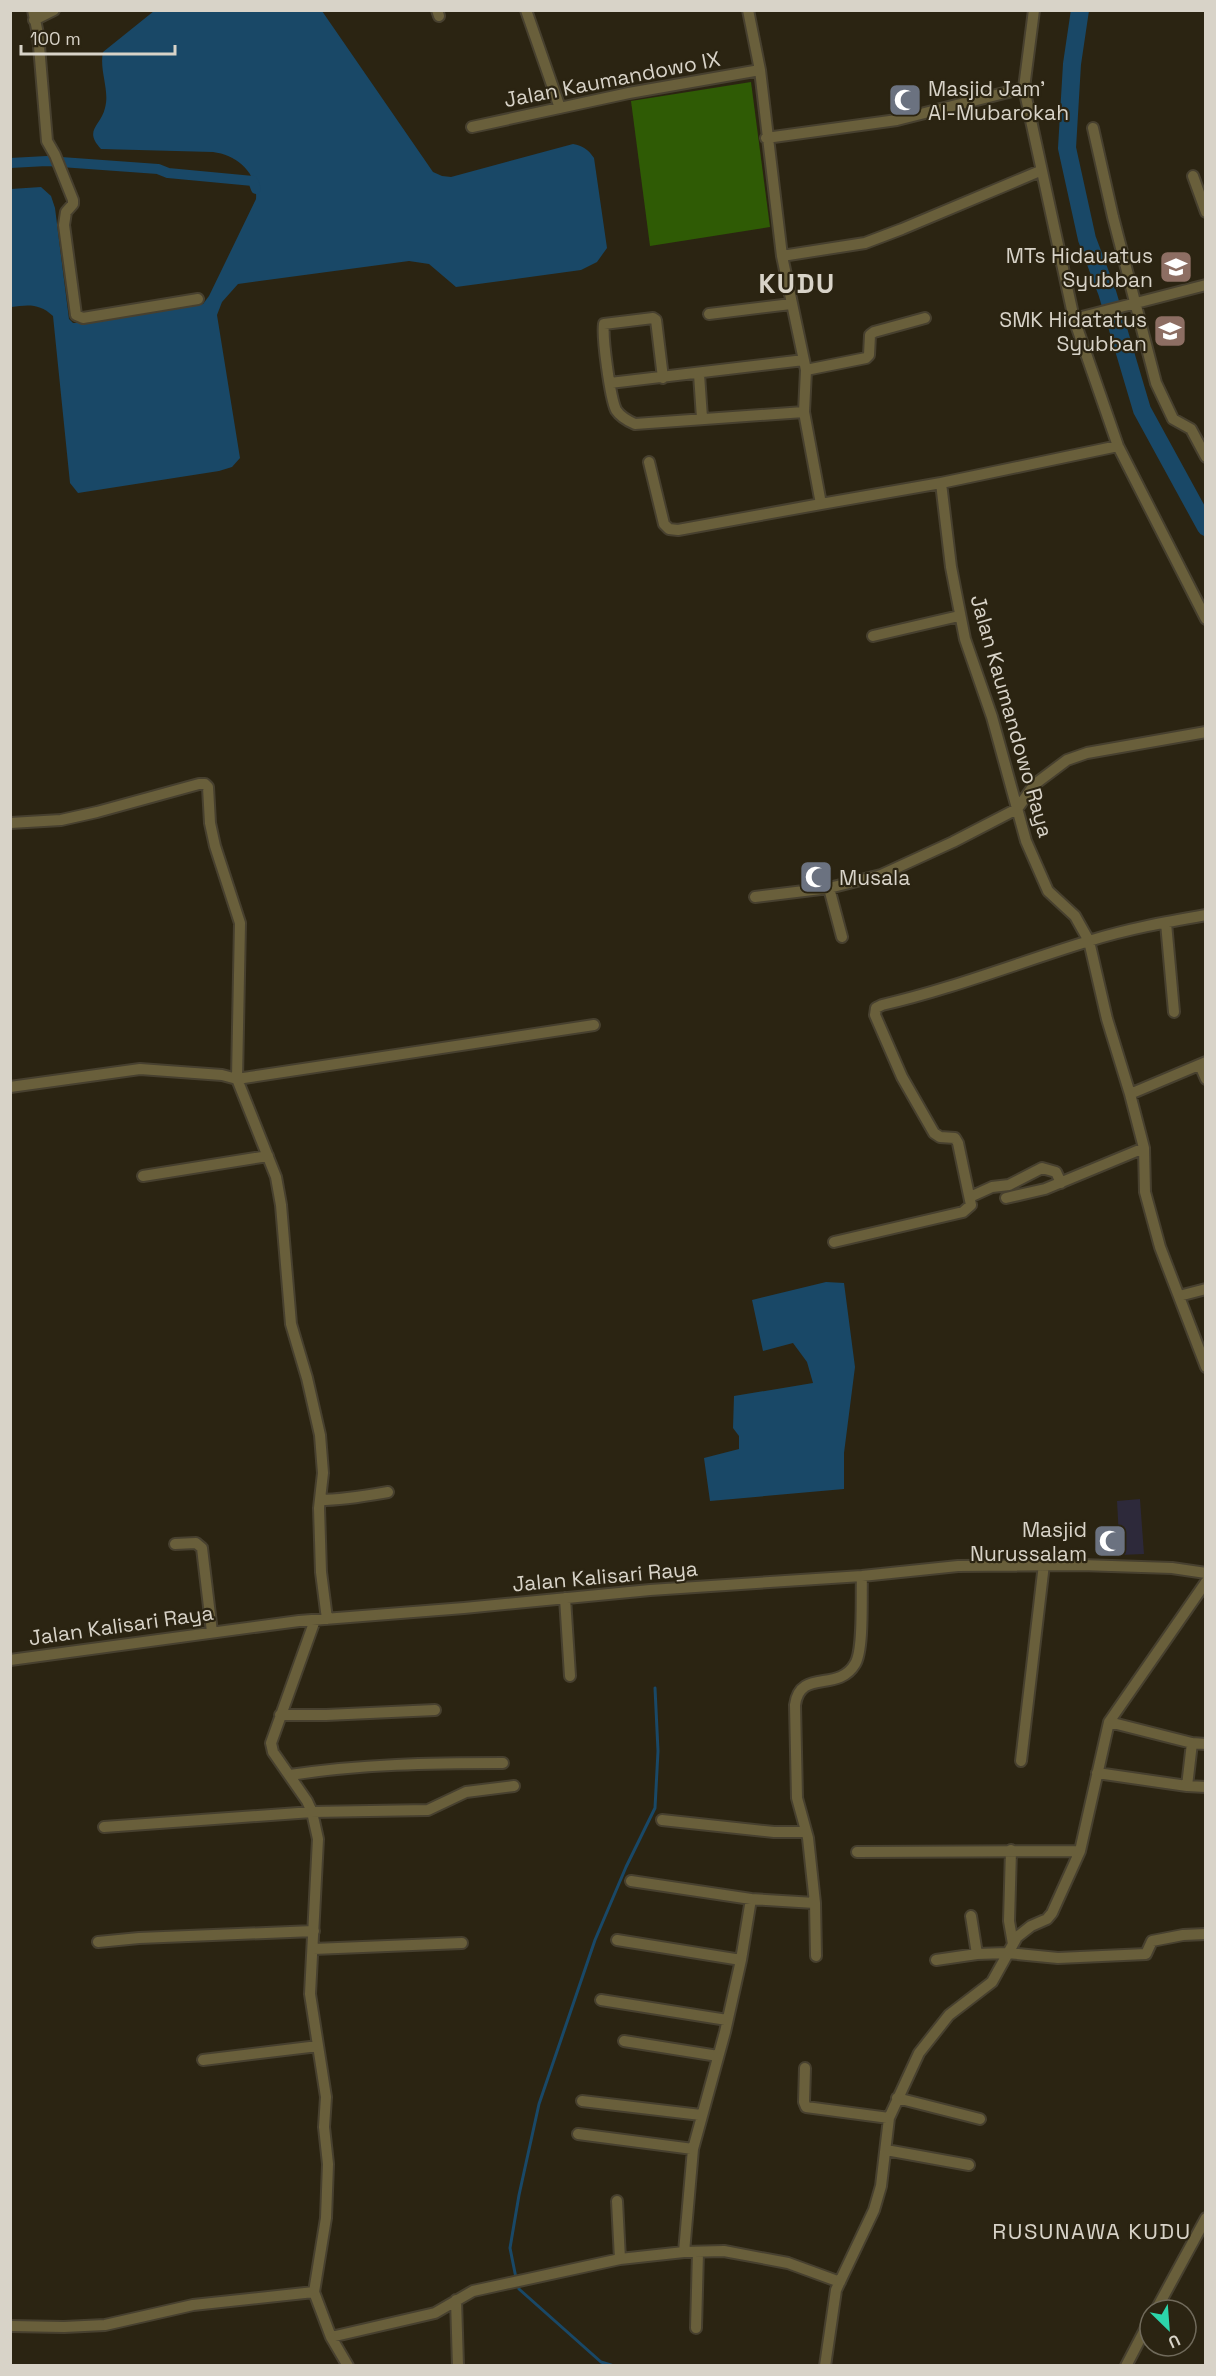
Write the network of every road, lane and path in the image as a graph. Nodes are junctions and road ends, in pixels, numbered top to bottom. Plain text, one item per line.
1 (54, 10) edge
2 (526, 10) edge
3 (748, 10) edge
4 (1034, 10) edge
5 (34, 15) edge
6 (760, 70) junction
7 (1024, 88) junction
8 (560, 108) junction
9 (472, 127) dead end
10 (1093, 128) dead end
11 (766, 138) junction
12 (1040, 171) junction
13 (1193, 176) dead end
14 (1206, 212) edge
15 (782, 256) junction
16 (1206, 285) edge
17 (198, 299) dead end
18 (1135, 303) junction
19 (791, 304) junction
20 (709, 314) dead end
21 (925, 318) dead end
22 (1075, 318) junction
23 (805, 365) junction
24 (699, 374) junction
25 (663, 378) junction
26 (610, 383) junction
27 (804, 412) junction
28 (702, 418) junction
29 (1118, 446) junction
30 (1206, 457) edge
31 (649, 462) dead end
32 (941, 483) junction
33 (821, 504) junction
34 (959, 616) junction
35 (1206, 619) edge
36 (873, 636) dead end
37 (1206, 732) edge
38 (1017, 810) junction
39 (10, 823) edge
40 (828, 888) junction
41 (755, 897) dead end
42 (1206, 915) edge
43 (1166, 922) junction
44 (842, 937) dead end
45 (1089, 941) junction
46 (1174, 1011) dead end
47 (594, 1024) dead end
48 (1203, 1063) edge
49 (237, 1079) junction
50 (1206, 1079) edge
51 (10, 1087) edge
52 (1130, 1094) junction
53 (1144, 1148) junction
54 (268, 1156) junction
55 (143, 1176) dead end
56 (1061, 1183) junction
57 (970, 1197) junction
58 (1006, 1198) dead end
59 (834, 1242) dead end
60 (1206, 1289) edge
61 (1179, 1296) junction
62 (1206, 1367) edge
63 (388, 1492) dead end
64 (320, 1500) junction
65 (175, 1544) dead end
66 (1044, 1564) junction
67 (1206, 1573) edge
68 (862, 1576) junction
69 (1206, 1581) edge
70 (565, 1598) junction
71 (327, 1619) junction
72 (315, 1620) junction
73 (212, 1632) junction
74 (10, 1660) edge
75 (570, 1676) dead end
76 (435, 1710) dead end
77 (280, 1715) junction
78 (1109, 1722) junction
79 (1192, 1743) junction
80 (1206, 1744) edge
81 (1022, 1761) dead end
82 (503, 1763) dead end
83 (1098, 1773) junction
84 (290, 1775) junction
85 (514, 1786) dead end
86 (1187, 1786) junction
87 (1206, 1787) edge
88 (312, 1812) junction
89 (662, 1820) dead end
90 (104, 1827) dead end
91 (806, 1832) junction
92 (1011, 1850) junction
93 (857, 1851) dead end
94 (1080, 1851) junction
95 (632, 1881) dead end
96 (750, 1899) junction
97 (815, 1902) junction
98 (971, 1916) dead end
99 (314, 1931) junction
100 (1206, 1934) edge
101 (617, 1940) dead end
102 (98, 1942) dead end
103 (462, 1943) dead end
104 (312, 1949) junction
105 (1010, 1949) junction
106 (977, 1954) junction
107 (816, 1956) dead end
108 (741, 1960) junction
109 (936, 1960) dead end
110 (601, 2000) dead end
111 (727, 2020) junction
112 (624, 2041) dead end
113 (318, 2046) junction
114 (718, 2056) junction
115 (203, 2060) dead end
116 (805, 2068) dead end
117 (897, 2098) junction
118 (582, 2100) dead end
119 (701, 2115) junction
120 (889, 2118) junction
121 (980, 2119) dead end
122 (579, 2134) dead end
123 (693, 2149) junction
124 (886, 2150) junction
125 (969, 2165) dead end
126 (617, 2201) dead end
127 (1206, 2218) edge
128 (684, 2252) junction
129 (698, 2252) junction
130 (620, 2259) junction
131 (840, 2282) junction
132 (314, 2292) junction
133 (1163, 2298) edge
134 (456, 2300) junction
135 (10, 2326) edge
136 (696, 2328) dead end
137 (331, 2337) junction
138 (1138, 2343) edge
139 (348, 2366) edge
140 (458, 2366) edge
141 (825, 2366) edge
142 (1126, 2366) edge

1 - 5 street
2 - 8 street
3 - 6 street
4 - 7 street
5 - 17 street
6 - 8 street, Jalan Kaumandowo IX
6 - 11 street
7 - 11 street
7 - 12 street
8 - 9 street, Jalan Kaumandowo IX
10 - 18 street
11 - 15 street
12 - 15 street
12 - 22 street
13 - 14 street
15 - 19 street
16 - 18 street
18 - 22 street
18 - 30 street
19 - 20 street
19 - 23 street
21 - 23 street
22 - 29 street
23 - 24 street
23 - 27 street
24 - 25 street
24 - 28 street
25 - 26 street
25 - 26 street
26 - 28 street
27 - 28 street
27 - 33 street
29 - 32 street
29 - 35 street
31 - 33 street
32 - 33 street
32 - 34 street, Jalan Kaumandowo Raya
34 - 36 street
34 - 38 street, Jalan Kaumandowo Raya
37 - 38 street
38 - 40 street
38 - 45 street, Jalan Kaumandowo Raya
39 - 49 street
40 - 41 street
40 - 44 street
42 - 43 street
43 - 45 street
43 - 46 street
45 - 52 street, Jalan Kaumandowo Raya
45 - 57 street
47 - 49 street
48 - 50 street
48 - 52 street
49 - 51 street
49 - 54 street
52 - 53 street, Jalan Kaumandowo Raya
53 - 56 street
53 - 61 street, Jalan Kaumandowo Raya
54 - 55 street
54 - 64 street
56 - 57 street
56 - 58 street
57 - 59 street
60 - 61 street
61 - 62 street, Jalan Kaumandowo Raya
63 - 64 street
64 - 71 street
65 - 73 street
66 - 67 street, Jalan Kalisari Raya
66 - 68 street, Jalan Kalisari Raya
66 - 81 street
68 - 70 street, Jalan Kalisari Raya
68 - 91 street
69 - 78 street
70 - 71 street, Jalan Kalisari Raya
70 - 75 street
71 - 72 street, Jalan Kalisari Raya
72 - 73 street, Jalan Kalisari Raya
72 - 77 street
73 - 74 street, Jalan Kalisari Raya
76 - 77 street
77 - 84 street
78 - 79 street
78 - 83 street
79 - 80 street
79 - 86 street
82 - 84 street
83 - 86 street
83 - 94 street
84 - 88 street
85 - 88 street
86 - 87 street
88 - 90 street
88 - 99 street
89 - 91 street
91 - 97 street
92 - 93 street
92 - 94 street
92 - 105 street
94 - 105 street
95 - 96 street
96 - 97 street
96 - 108 street
97 - 107 street
98 - 106 street
99 - 102 street
99 - 104 street
100 - 105 street
101 - 108 street
103 - 104 street
104 - 113 street
105 - 106 street
105 - 117 street
106 - 109 street
108 - 111 street
110 - 111 street
111 - 114 street
112 - 114 street
113 - 115 street
113 - 132 street
114 - 119 street
116 - 120 street
117 - 120 street
117 - 121 street
118 - 119 street
119 - 123 street
120 - 124 street
122 - 123 street
123 - 128 street
124 - 125 street
124 - 131 street
126 - 130 street
127 - 133 street
128 - 129 street
128 - 130 street
129 - 131 street
129 - 136 street
130 - 134 street
131 - 141 street
132 - 135 street
132 - 137 street
134 - 137 street
134 - 140 street
137 - 139 street
138 - 142 street

